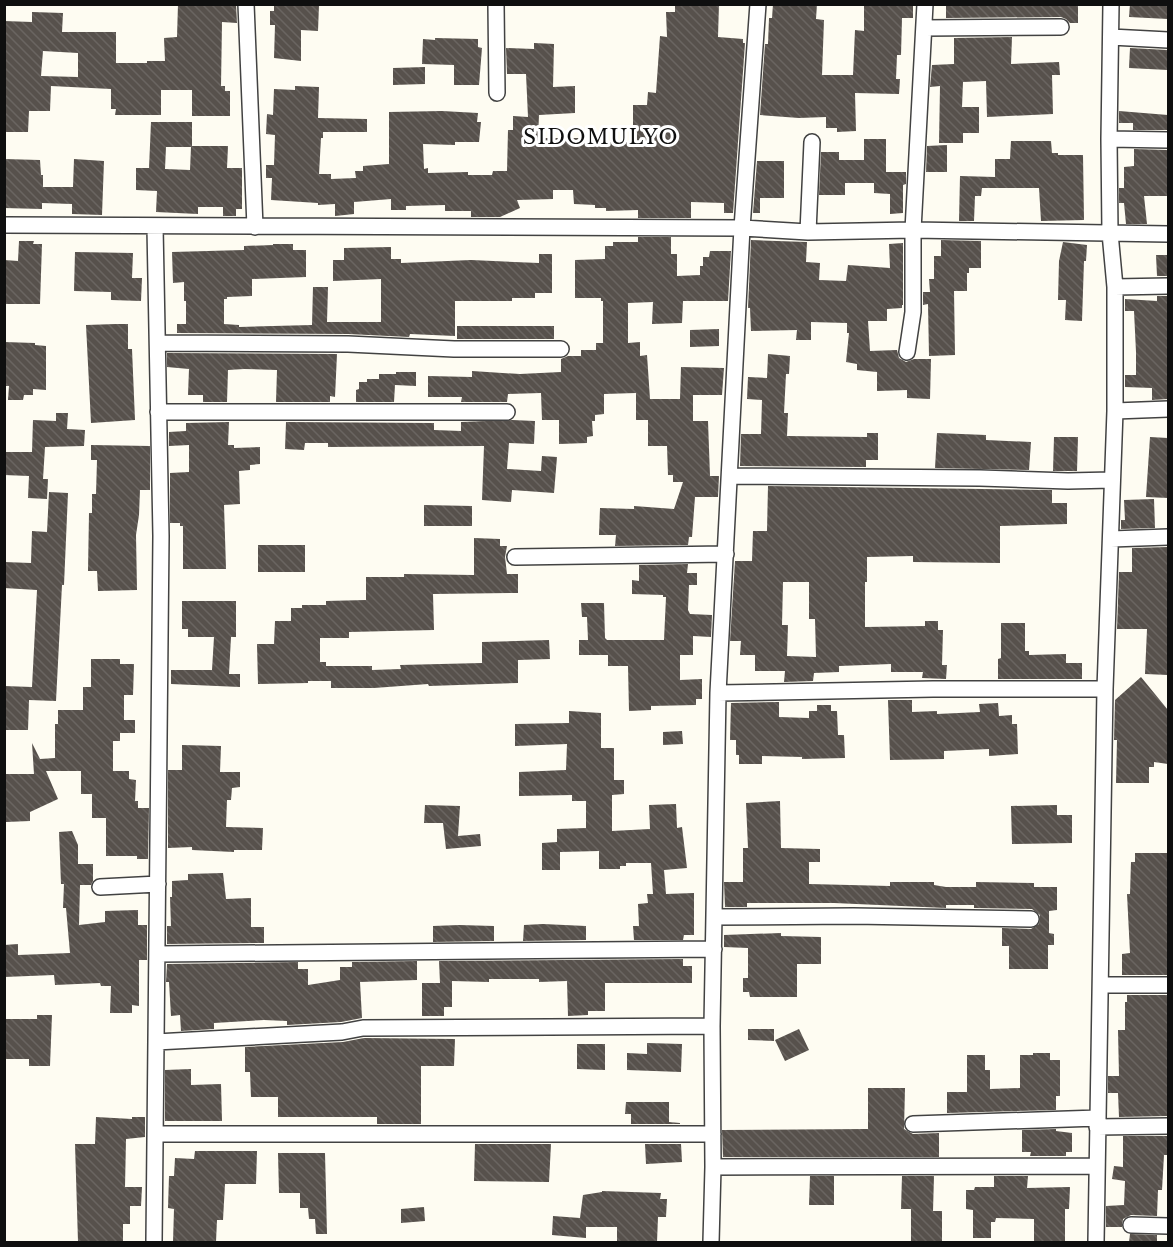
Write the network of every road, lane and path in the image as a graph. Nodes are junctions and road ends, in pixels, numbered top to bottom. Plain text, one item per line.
1 (246, 4) edge
2 (496, 4) edge
3 (758, 4) edge
4 (925, 4) edge
5 (1111, 4) edge
6 (1060, 27) dead end
7 (924, 28) junction
8 (1111, 37) junction
9 (1168, 40) edge
10 (496, 93) dead end
11 (1109, 139) junction
12 (1168, 140) edge
13 (812, 142) dead end
14 (4, 225) edge
15 (255, 226) junction
16 (155, 227) junction
17 (742, 228) junction
18 (913, 230) junction
19 (807, 232) junction
20 (1110, 233) junction
21 (1168, 234) edge
22 (1168, 286) edge
23 (1114, 287) junction
24 (158, 343) junction
25 (561, 349) dead end
26 (907, 352) dead end
27 (1168, 409) edge
28 (507, 411) dead end
29 (1114, 411) junction
30 (158, 412) junction
31 (730, 476) junction
32 (1112, 480) junction
33 (1168, 537) edge
34 (1111, 539) junction
35 (726, 554) junction
36 (515, 557) dead end
37 (1105, 690) junction
38 (718, 693) junction
39 (158, 884) junction
40 (100, 887) dead end
41 (714, 917) junction
42 (1030, 919) dead end
43 (714, 950) junction
44 (158, 954) junction
45 (1101, 985) junction
46 (1168, 985) edge
47 (712, 1026) junction
48 (156, 1042) junction
49 (1095, 1121) junction
50 (913, 1124) dead end
51 (1168, 1126) edge
52 (155, 1134) junction
53 (712, 1134) junction
54 (1086, 1166) junction
55 (713, 1167) junction
56 (1131, 1225) dead end
57 (1168, 1226) edge
58 (154, 1242) edge
59 (711, 1242) edge
60 (1096, 1242) edge

1 - 15 street
2 - 10 street
3 - 17 street
4 - 7 street
5 - 8 street
6 - 7 street
7 - 18 street
8 - 9 street
8 - 11 street
11 - 12 street
11 - 20 street
13 - 19 street
14 - 16 street
15 - 16 street
15 - 17 street
16 - 24 street
17 - 19 street
17 - 31 street
18 - 19 street
18 - 20 street
18 - 26 street
20 - 21 street
20 - 23 street
22 - 23 street
23 - 29 street
24 - 25 street
24 - 30 street
27 - 29 street
28 - 30 street
29 - 32 street
30 - 39 street
31 - 32 street
31 - 35 street
32 - 34 street
33 - 34 street
34 - 37 street
35 - 36 street
35 - 38 street
37 - 38 street
37 - 45 street
38 - 41 street
39 - 40 street
39 - 44 street
41 - 42 street
41 - 43 street
43 - 44 street
43 - 47 street
44 - 48 street
45 - 46 street
45 - 49 street
47 - 48 street
47 - 53 street
48 - 52 street
49 - 50 street
49 - 51 street
49 - 54 street
52 - 53 street
52 - 58 street
53 - 55 street
54 - 55 street
54 - 60 street
55 - 59 street
56 - 57 street

